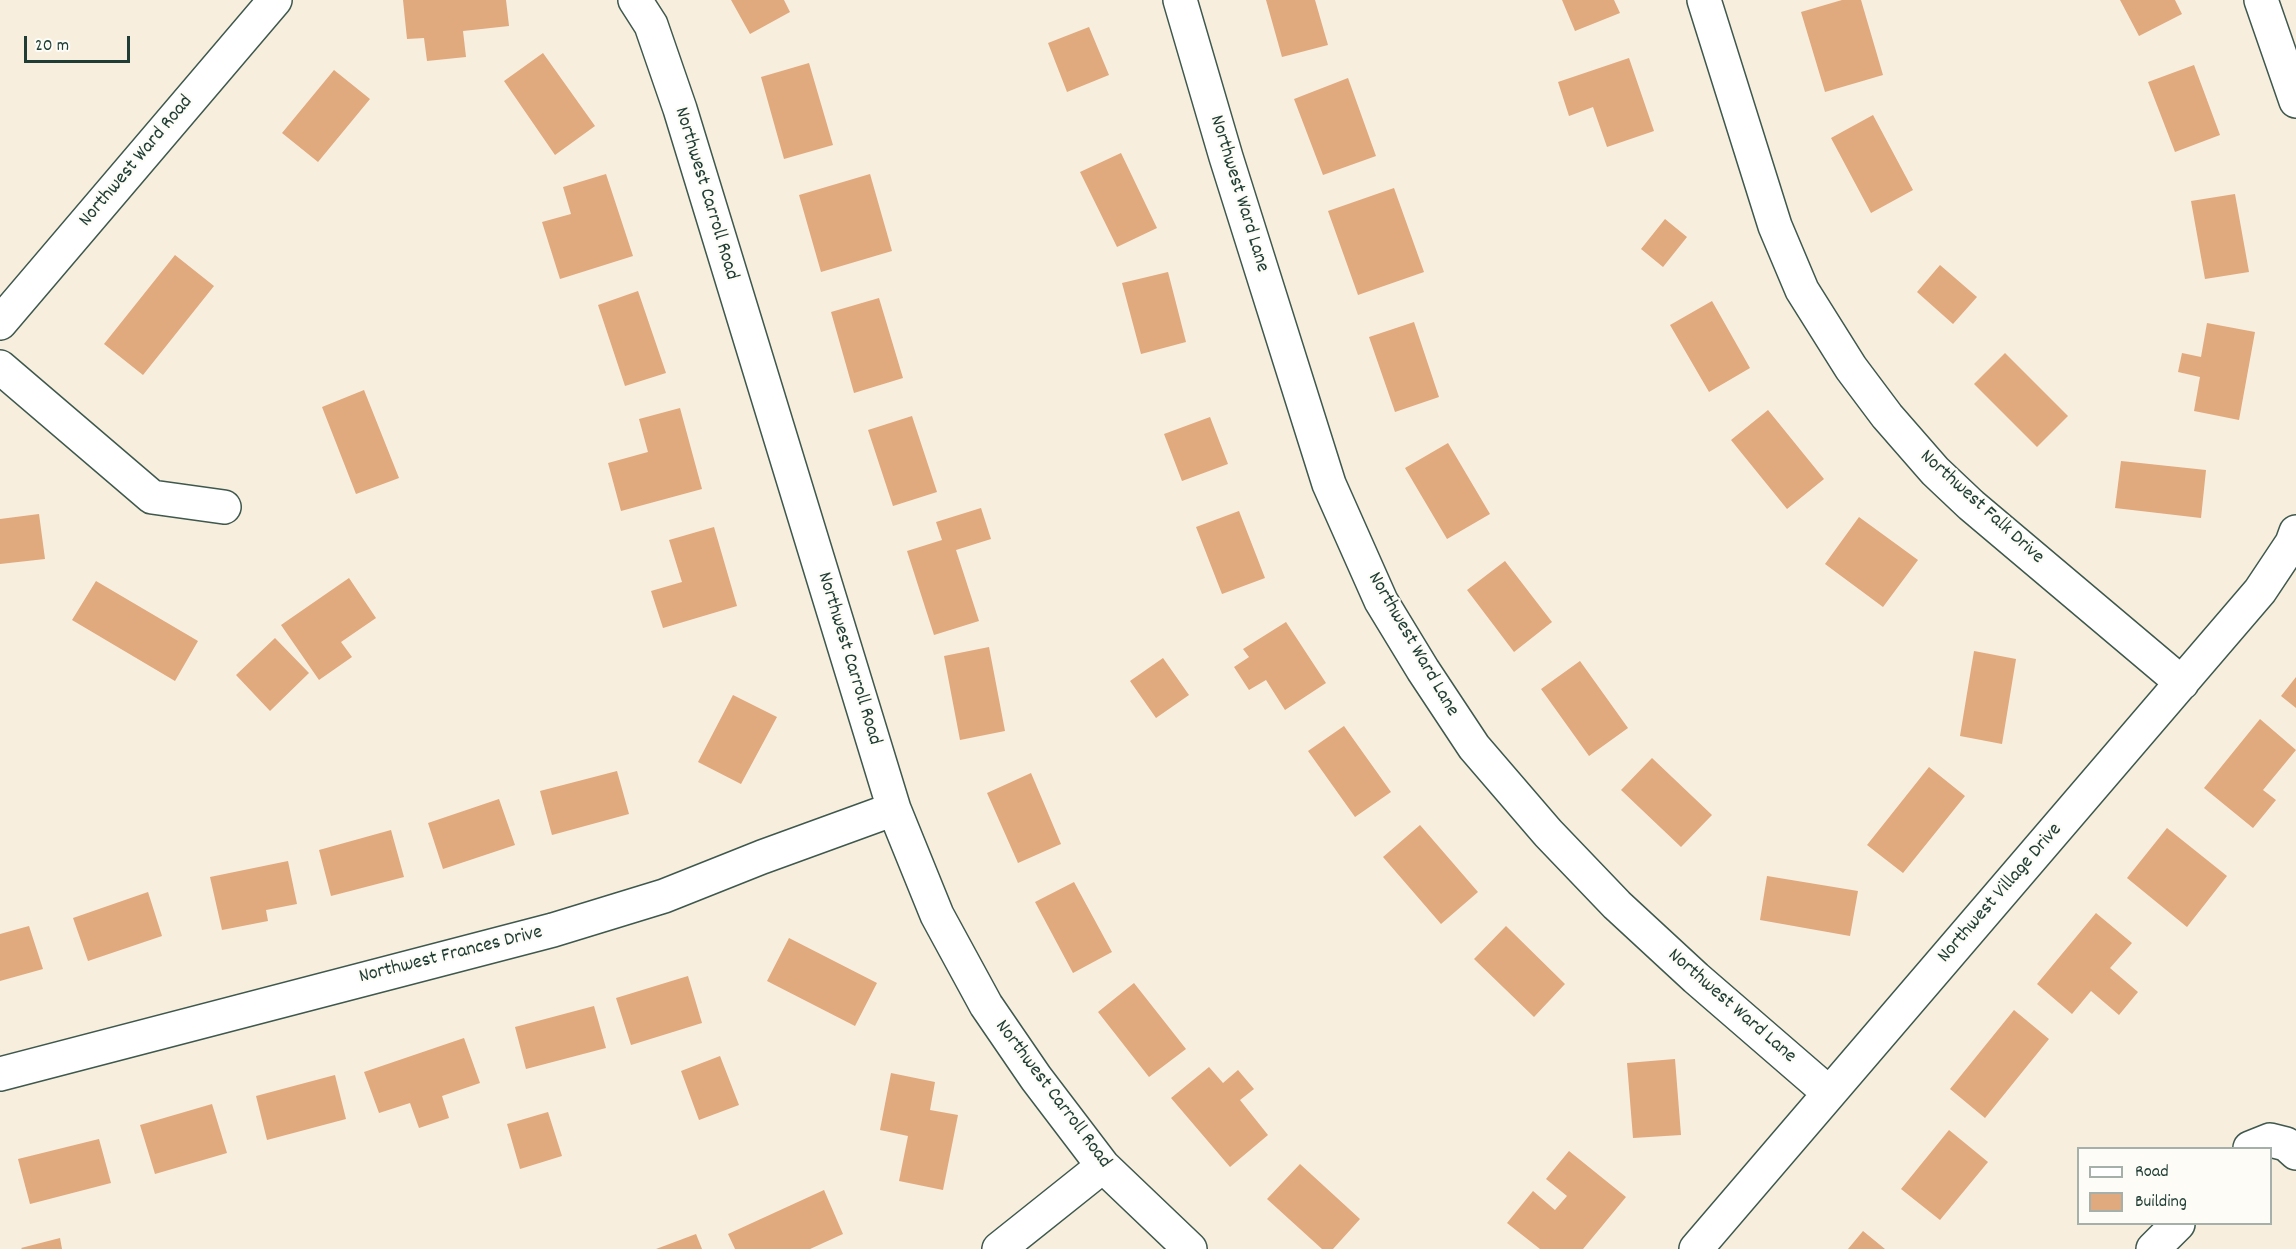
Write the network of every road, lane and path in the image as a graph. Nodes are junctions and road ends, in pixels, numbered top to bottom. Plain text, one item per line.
1 (275, 0) edge
2 (635, 0) edge
3 (1180, 0) edge
4 (1704, 0) edge
5 (2261, 0) edge
6 (2296, 101) edge
7 (0, 323) edge
8 (0, 367) edge
9 (224, 507) dead end
10 (2296, 532) edge
11 (2182, 683) junction
12 (894, 809) junction
13 (0, 1074) edge
14 (1829, 1093) junction
15 (2254, 1147) edge
16 (2296, 1153) edge
17 (1103, 1166) junction
18 (2177, 1225) edge
19 (999, 1249) edge
20 (1190, 1249) edge
21 (1696, 1249) edge
22 (2153, 1249) edge

1 - 7 street, Northwest Ward Road
2 - 12 street, Northwest Carroll Road
3 - 14 street, Northwest Ward Lane
4 - 11 street, Northwest Falk Drive
5 - 6 street
8 - 9 street
10 - 11 street, Northwest Village Drive
11 - 14 street, Northwest Village Drive
12 - 13 street, Northwest Frances Drive
12 - 17 street, Northwest Carroll Road
14 - 21 street, Northwest Village Drive
15 - 16 street
17 - 19 street
17 - 20 street, Northwest Carroll Road
18 - 22 street

